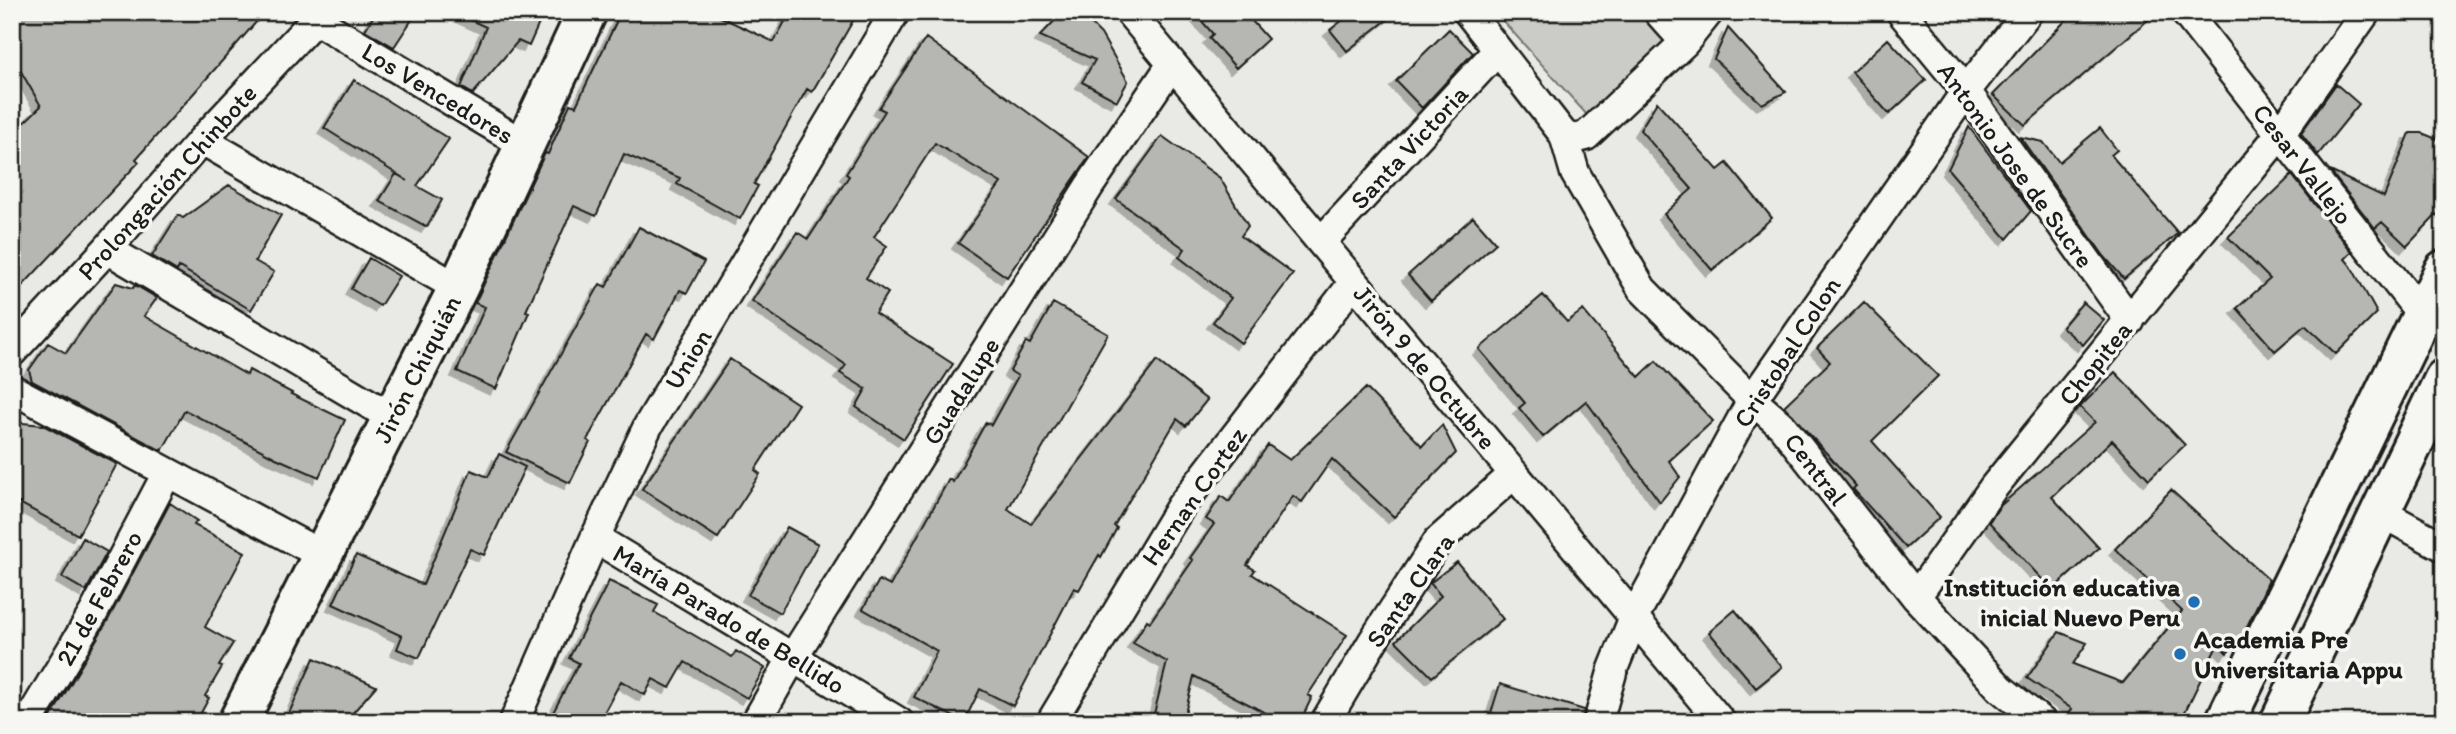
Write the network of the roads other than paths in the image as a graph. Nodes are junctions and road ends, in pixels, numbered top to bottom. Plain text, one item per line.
1 (587, 12) edge
2 (895, 12) edge
3 (1129, 12) edge
4 (1468, 12) edge
5 (1658, 12) edge
6 (1709, 12) edge
7 (1901, 12) edge
8 (2028, 12) edge
9 (2185, 12) edge
10 (2366, 12) edge
11 (319, 16) edge
12 (1685, 42) junction
13 (1497, 51) junction
14 (1172, 64) junction
15 (1966, 91) junction
16 (2280, 134) junction
17 (1564, 135) junction
18 (202, 140) junction
19 (525, 145) junction
20 (1321, 242) junction
21 (107, 249) junction
22 (2444, 270) edge
23 (1354, 282) junction
24 (458, 288) junction
25 (2422, 315) junction
26 (2130, 320) junction
27 (12, 352) edge
28 (2444, 379) edge
29 (12, 389) edge
30 (1752, 400) junction
31 (393, 418) junction
32 (167, 472) junction
33 (1514, 474) junction
34 (2382, 513) junction
35 (595, 538) junction
36 (2444, 547) edge
37 (322, 555) junction
38 (1916, 597) junction
39 (1634, 617) junction
40 (793, 657) junction
41 (28, 722) edge
42 (239, 722) edge
43 (514, 722) edge
44 (756, 722) edge
45 (899, 722) edge
46 (1051, 722) edge
47 (1325, 722) edge
48 (1598, 722) edge
49 (1721, 722) edge
50 (2042, 722) edge
51 (2225, 722) edge
52 (2280, 722) edge

1 - 19 main road, Jirón Chiquián
2 - 35 street, Union
3 - 14 street, Jirón 9 de Octubre
4 - 13 street
5 - 12 street
6 - 12 street
7 - 15 street, Antonio Jose de Sucre
8 - 15 street, Cristobal Colon
9 - 16 street, Cesar Vallejo
10 - 16 street, Chopitea
11 - 18 street, Prolongación Chinbote
11 - 19 street, Los Vencedores
12 - 17 street
13 - 17 street
13 - 20 street, Santa Victoria
14 - 20 street, Jirón 9 de Octubre
14 - 40 street, Guadalupe
15 - 26 street, Antonio Jose de Sucre
15 - 30 street, Cristobal Colon
16 - 25 street, Cesar Vallejo
16 - 26 street, Chopitea
17 - 30 street, Central
18 - 21 street, Prolongación Chinbote
18 - 24 street
19 - 24 main road, Jirón Chiquián
20 - 23 street, Jirón 9 de Octubre
21 - 27 street, Prolongación Chinbote
21 - 31 street
22 - 25 main road
23 - 33 street, Jirón 9 de Octubre
23 - 46 street, Hernan Cortez
24 - 31 main road, Jirón Chiquián
25 - 51 main road
26 - 38 street, Chopitea
28 - 34 main road
29 - 32 street
30 - 38 street, Central
30 - 39 street, Cristobal Colon
31 - 37 main road, Jirón Chiquián
32 - 37 street
32 - 41 street, 21 de Febrero
33 - 39 street, Jirón 9 de Octubre
33 - 47 street, Santa Clara
34 - 36 street
34 - 52 main road
35 - 40 street, María Parado de Bellido
35 - 43 street, Union
37 - 42 main road, Jirón Chiquián
38 - 50 street, Central
39 - 48 street, Cristobal Colon
39 - 49 street, Jirón 9 de Octubre
40 - 44 street, Guadalupe
40 - 45 street, María Parado de Bellido

